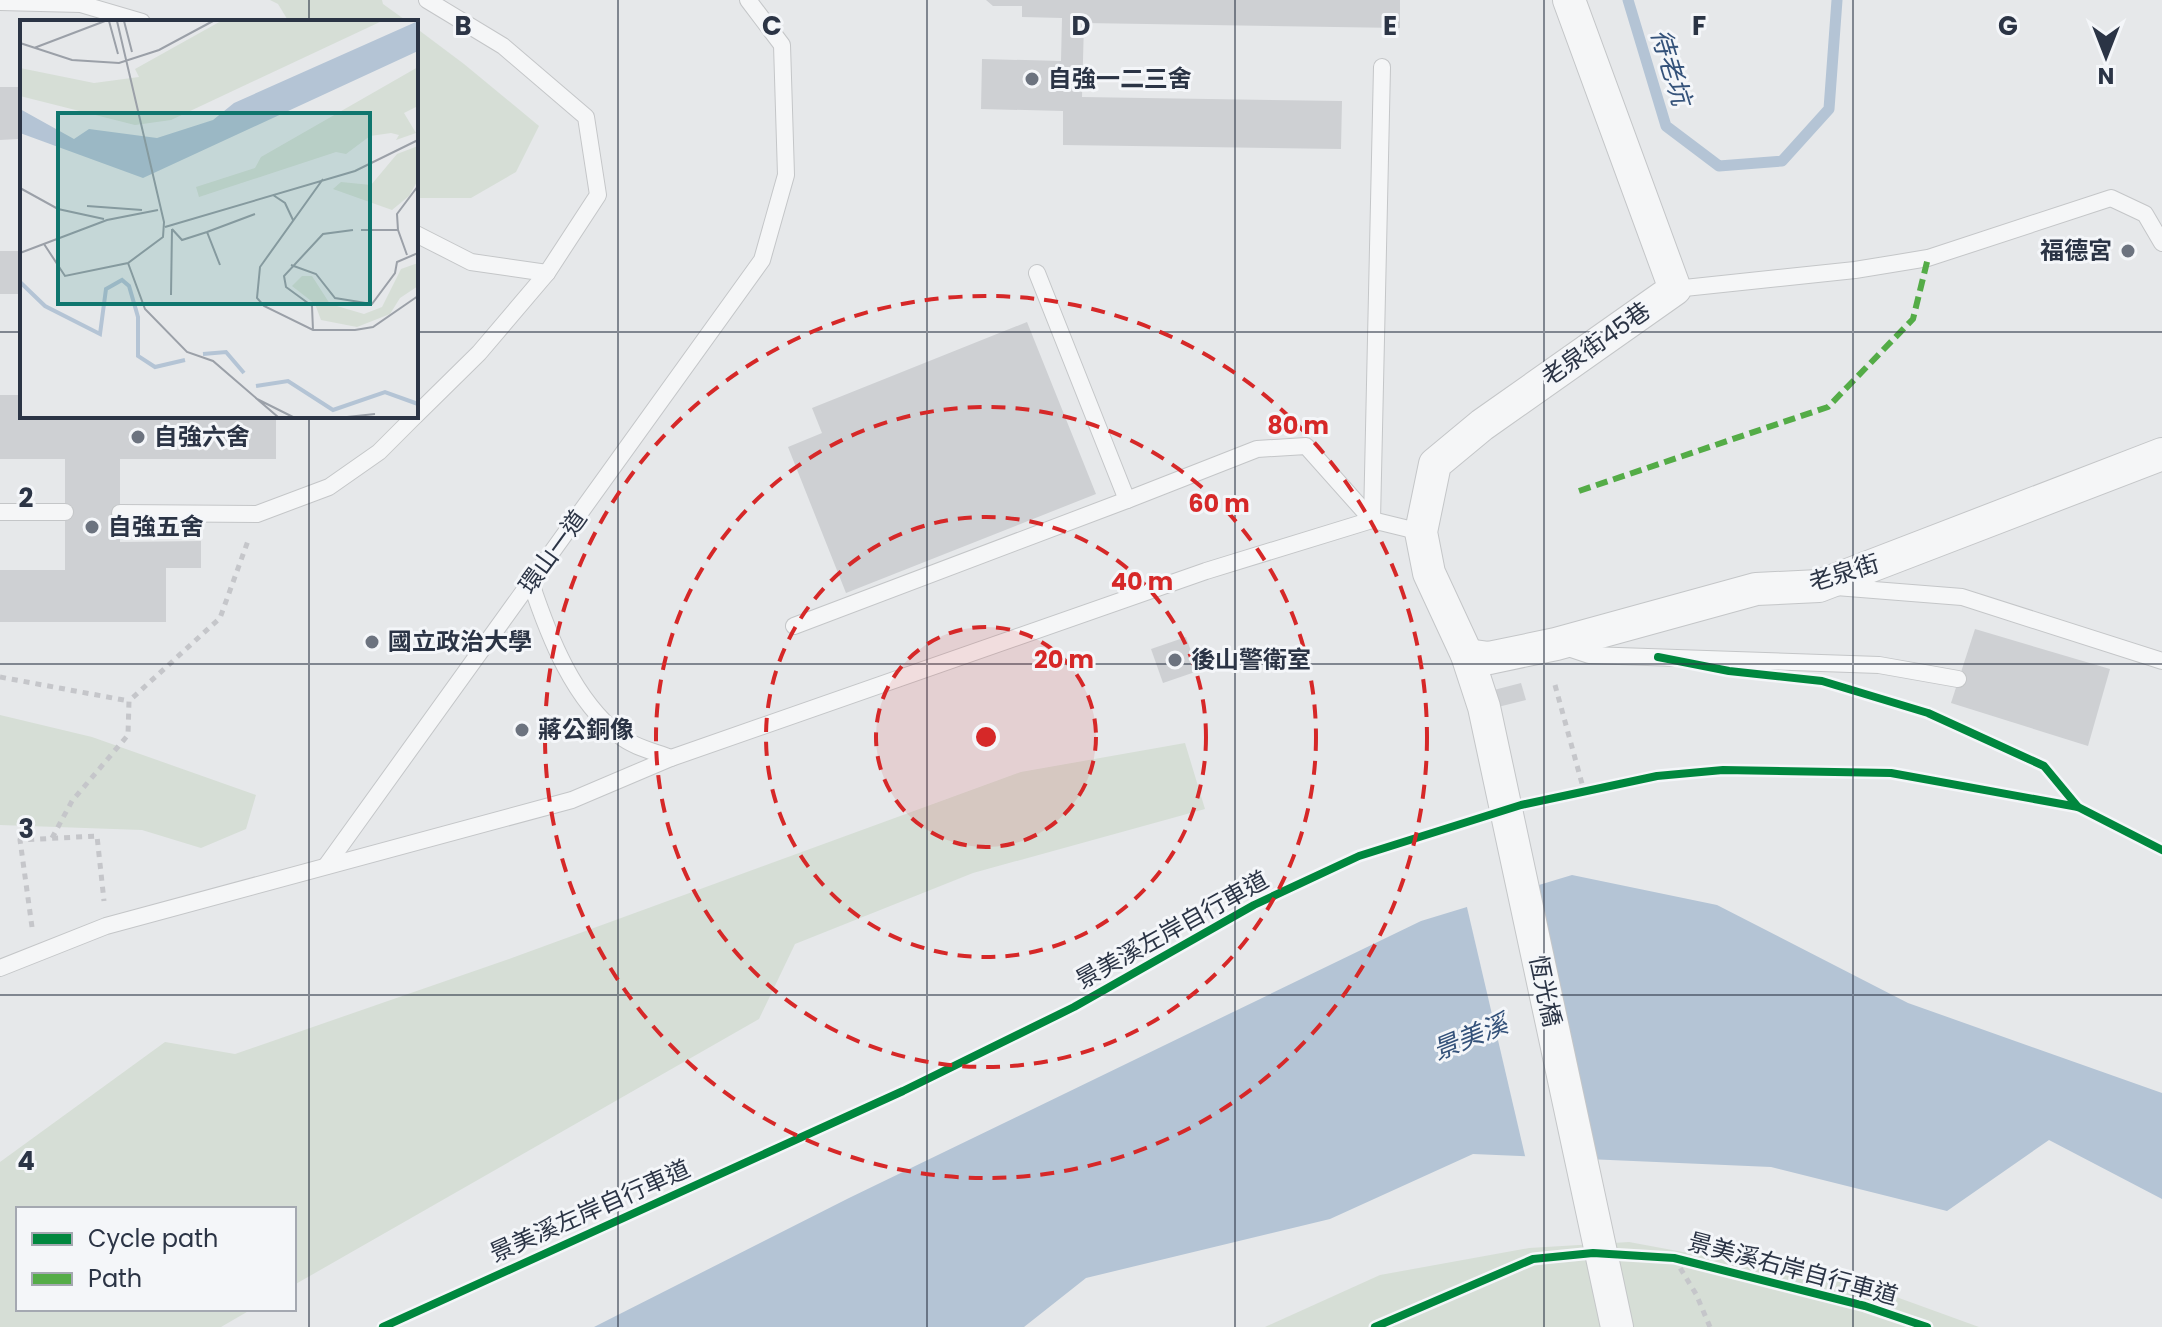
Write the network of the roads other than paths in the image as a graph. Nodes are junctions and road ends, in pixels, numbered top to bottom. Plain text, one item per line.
1 (427, 0) edge
2 (748, 0) edge
3 (1569, 0) edge
4 (0, 2) edge
5 (135, 20) edge
6 (1382, 67) dead end
7 (418, 235) edge
8 (2162, 243) edge
9 (547, 273) junction
10 (1037, 273) dead end
11 (1675, 289) junction
12 (418, 412) edge
13 (412, 418) edge
14 (2162, 454) edge
15 (1127, 500) junction
16 (0, 512) edge
17 (65, 512) dead end
18 (120, 513) dead end
19 (1372, 520) junction
20 (1421, 532) junction
21 (531, 583) junction
22 (1819, 586) junction
23 (794, 626) dead end
24 (1556, 644) junction
25 (1467, 655) junction
26 (2162, 661) edge
27 (1958, 679) dead end
28 (671, 758) junction
29 (326, 866) junction
30 (0, 968) edge
31 (1617, 1327) edge

1 - 9 lane
2 - 21 lane, 環山一道
3 - 11 street, 老泉街45巷
4 - 5 lane
6 - 19 lane
7 - 9 lane
8 - 11 lane
9 - 12 lane
10 - 15 lane
11 - 20 street, 老泉街45巷
13 - 18 lane
14 - 22 street, 老泉街
15 - 19 lane
15 - 23 lane
16 - 17 lane
19 - 20 lane
19 - 28 lane
20 - 25 street, 老泉街45巷
21 - 28 lane
21 - 29 lane, 環山一道
22 - 24 street, 老泉街
22 - 26 lane
24 - 25 street, 老泉街
24 - 27 lane
25 - 31 street, 恆光橋
28 - 29 lane
29 - 30 lane

